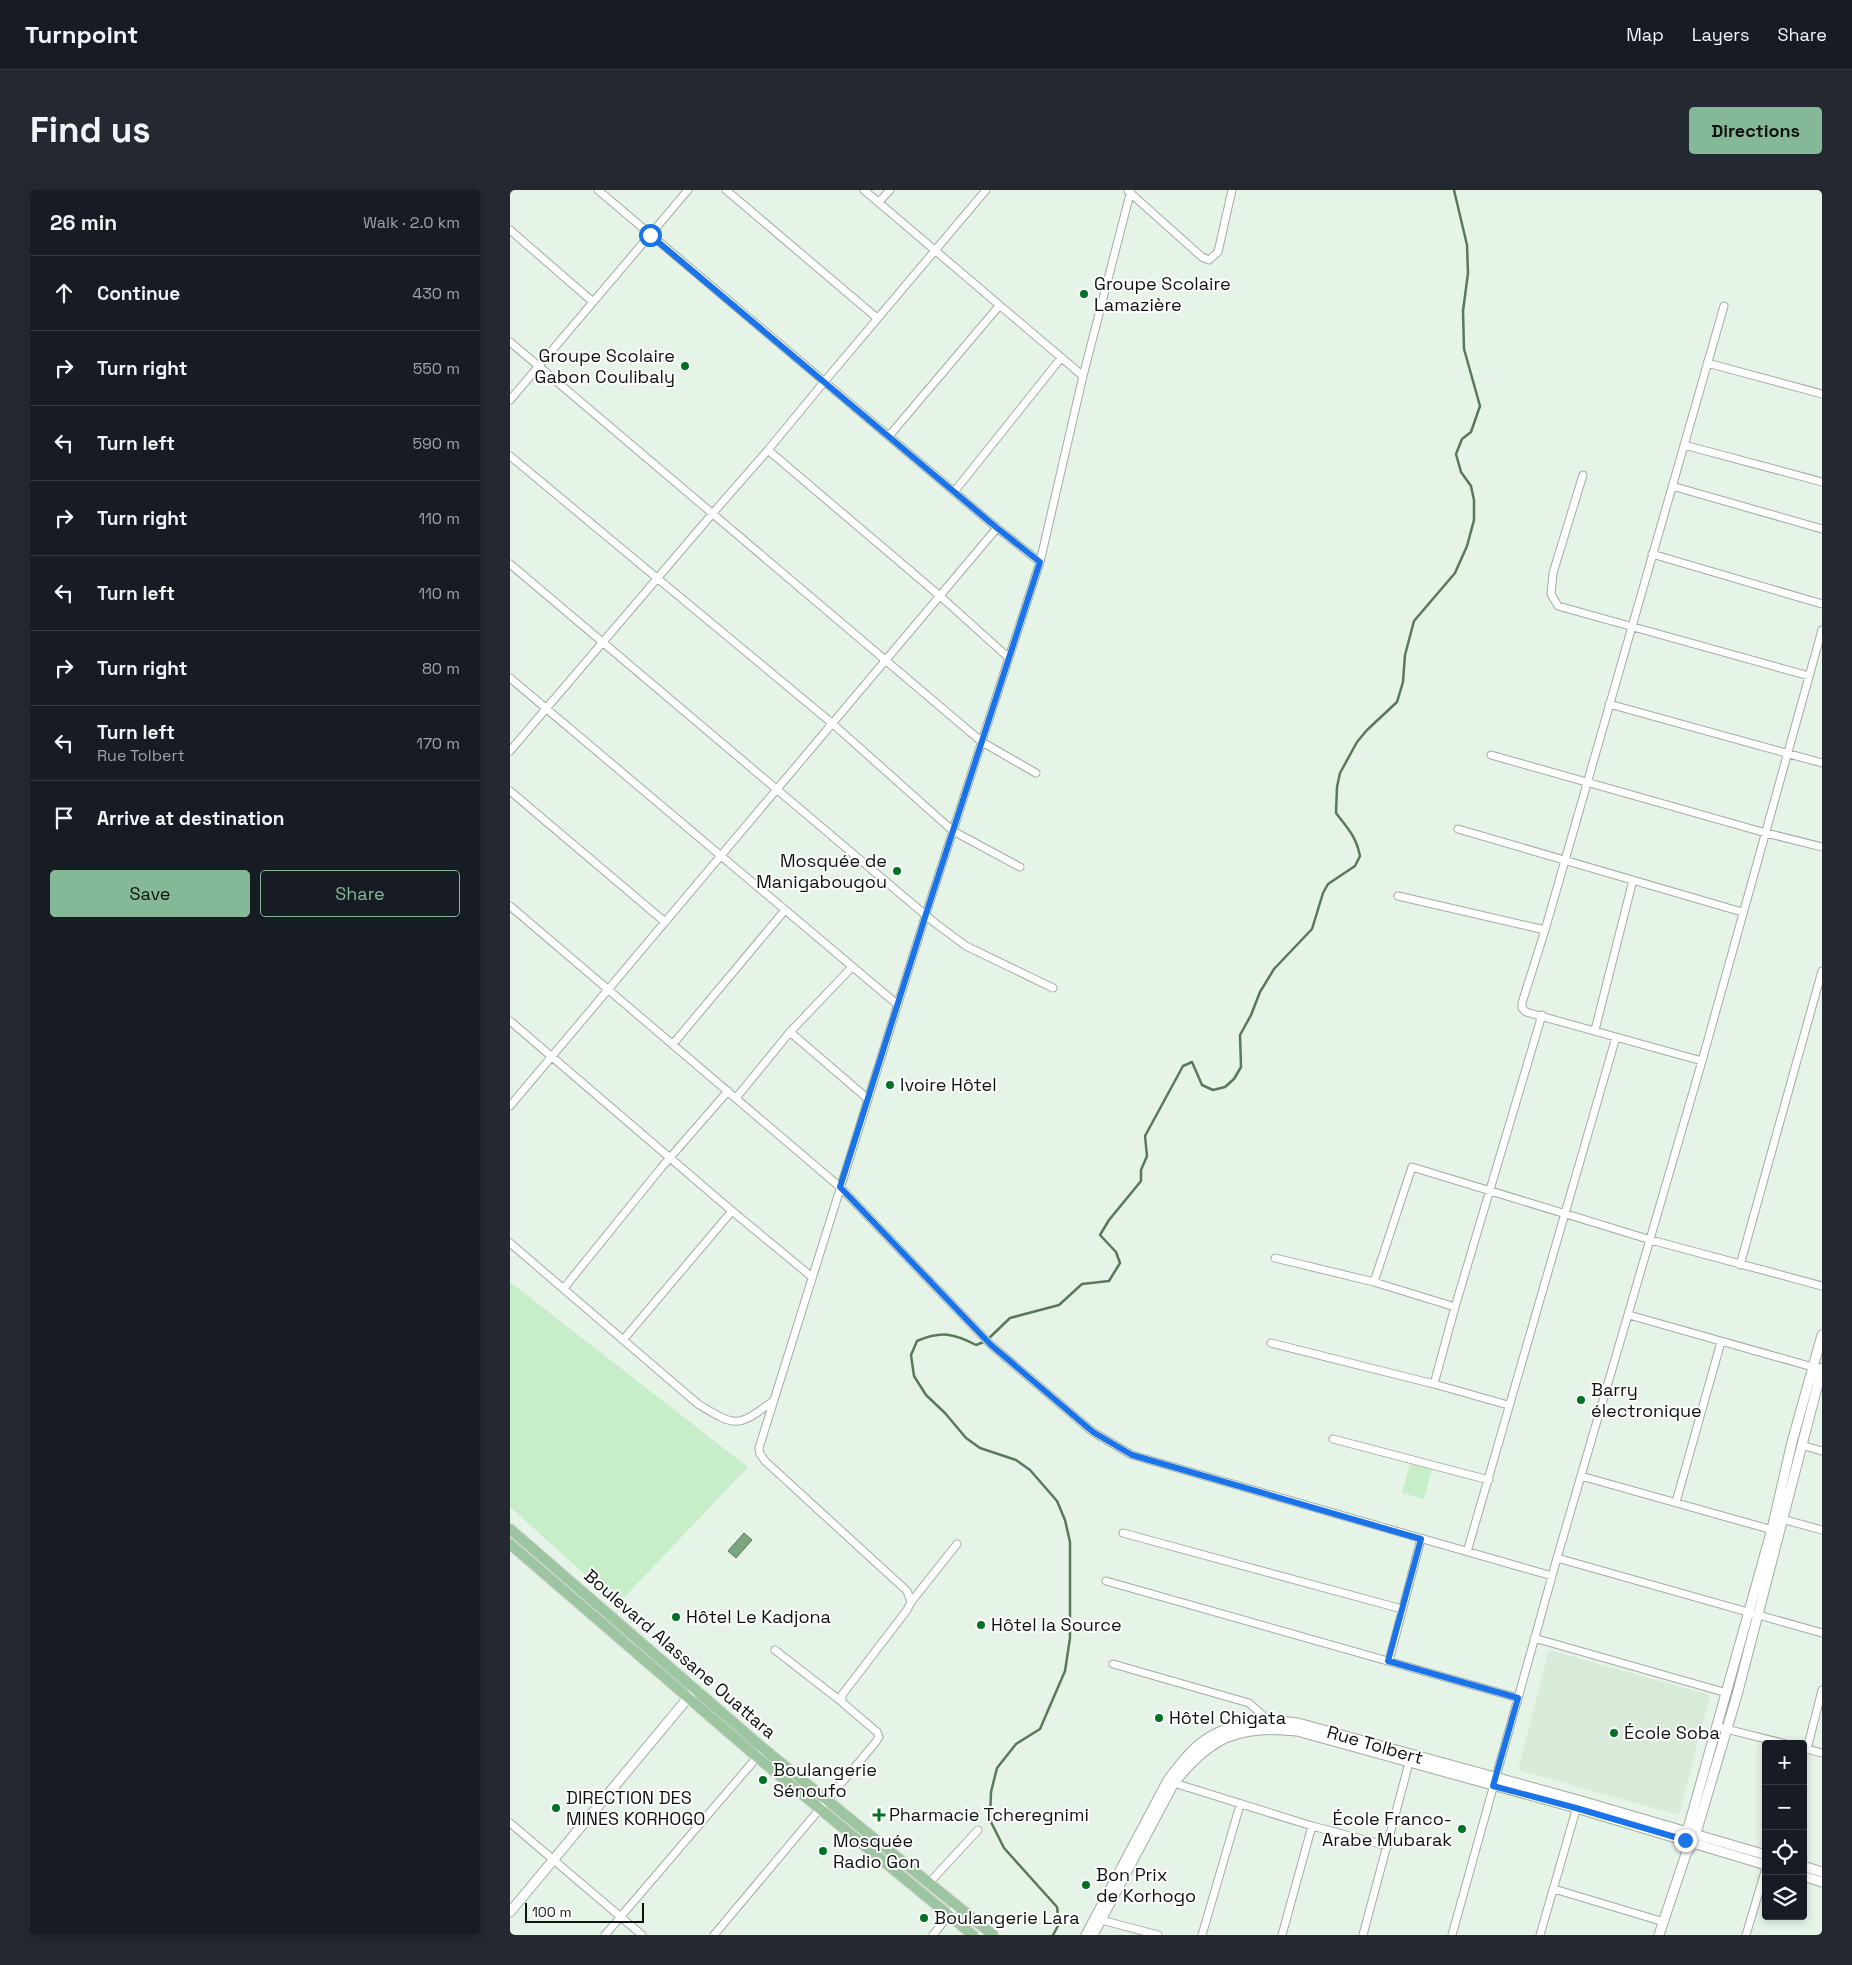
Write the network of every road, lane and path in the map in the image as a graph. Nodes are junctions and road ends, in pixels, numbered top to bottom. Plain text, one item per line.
1 (598, 190) edge
2 (688, 190) edge
3 (726, 190) edge
4 (864, 190) edge
5 (890, 190) edge
6 (986, 190) edge
7 (1232, 190) edge
8 (1129, 191) edge
9 (879, 202) junction
10 (510, 230) edge
11 (650, 235) junction
12 (935, 250) junction
13 (593, 302) junction
14 (999, 306) junction
15 (1724, 306) dead end
16 (878, 318) junction
17 (510, 342) edge
18 (1061, 358) junction
19 (1707, 363) junction
20 (539, 366) junction
21 (1083, 376) junction
22 (824, 382) junction
23 (1822, 394) edge
24 (510, 400) edge
25 (889, 436) junction
26 (1684, 445) junction
27 (768, 450) junction
28 (510, 456) edge
29 (1583, 475) dead end
30 (1822, 482) edge
31 (1672, 486) junction
32 (954, 492) junction
33 (713, 513) junction
34 (997, 528) junction
35 (1822, 529) edge
36 (1652, 554) junction
37 (1040, 562) junction
38 (510, 564) edge
39 (658, 578) junction
40 (940, 596) junction
41 (1822, 604) edge
42 (1631, 626) junction
43 (1822, 630) edge
44 (603, 642) junction
45 (1009, 658) junction
46 (886, 660) junction
47 (1810, 676) junction
48 (510, 678) edge
49 (1609, 704) junction
50 (546, 709) junction
51 (833, 724) junction
52 (982, 742) junction
53 (510, 752) edge
54 (1788, 753) junction
55 (1491, 755) dead end
56 (1822, 763) edge
57 (1036, 773) dead end
58 (1587, 781) junction
59 (777, 789) junction
60 (510, 791) edge
61 (1458, 829) dead end
62 (954, 831) junction
63 (1766, 833) junction
64 (1822, 847) edge
65 (722, 856) junction
66 (1564, 860) junction
67 (1020, 867) dead end
68 (1633, 880) junction
69 (1398, 896) dead end
70 (510, 906) edge
71 (785, 910) junction
72 (1742, 912) junction
73 (926, 914) junction
74 (665, 922) junction
75 (1545, 930) junction
76 (852, 967) junction
77 (1822, 971) edge
78 (1053, 988) dead end
79 (608, 989) junction
80 (898, 1005) junction
81 (1542, 1016) junction
82 (510, 1021) edge
83 (1595, 1030) junction
84 (790, 1032) junction
85 (1616, 1037) junction
86 (673, 1044) junction
87 (551, 1057) junction
88 (1702, 1061) junction
89 (728, 1091) junction
90 (736, 1098) junction
91 (868, 1099) junction
92 (510, 1106) edge
93 (670, 1158) junction
94 (840, 1187) junction
95 (1490, 1192) junction
96 (732, 1211) junction
97 (1564, 1214) junction
98 (1651, 1240) junction
99 (510, 1243) edge
100 (1275, 1258) dead end
101 (1740, 1265) junction
102 (812, 1277) junction
103 (1374, 1282) junction
104 (1822, 1286) edge
105 (564, 1288) junction
106 (1455, 1307) junction
107 (1629, 1314) junction
108 (1822, 1334) edge
109 (623, 1340) junction
110 (1721, 1342) junction
111 (1271, 1343) dead end
112 (1820, 1368) edge
113 (1434, 1384) junction
114 (774, 1401) junction
115 (1508, 1405) junction
116 (1333, 1439) dead end
117 (1801, 1445) junction
118 (1822, 1451) edge
119 (1581, 1476) junction
120 (1489, 1480) junction
121 (1676, 1502) junction
122 (1779, 1518) junction
123 (510, 1529) edge
124 (1822, 1530) edge
125 (1776, 1531) junction
126 (1123, 1534) dead end
127 (1421, 1539) junction
128 (510, 1544) edge
129 (958, 1544) dead end
130 (1467, 1552) junction
131 (1557, 1558) junction
132 (1552, 1576) junction
133 (567, 1578) junction
134 (1106, 1581) dead end
135 (559, 1587) junction
136 (910, 1602) junction
137 (1402, 1609) junction
138 (1752, 1614) junction
139 (1822, 1633) edge
140 (1534, 1638) junction
141 (775, 1650) dead end
142 (1388, 1661) junction
143 (1113, 1664) dead end
144 (695, 1689) junction
145 (1822, 1690) edge
146 (1726, 1693) junction
147 (687, 1698) junction
148 (1518, 1698) junction
149 (842, 1702) junction
150 (1269, 1721) junction
151 (1718, 1727) junction
152 (1728, 1729) junction
153 (1771, 1740) edge
154 (1807, 1742) edge
155 (1807, 1749) edge
156 (760, 1753) junction
157 (1822, 1753) edge
158 (1409, 1763) junction
159 (1174, 1783) junction
160 (1494, 1783) junction
161 (1577, 1804) junction
162 (824, 1805) junction
163 (1240, 1805) junction
164 (510, 1824) edge
165 (1312, 1826) junction
166 (978, 1830) dead end
167 (1691, 1837) junction
168 (1388, 1846) junction
169 (1762, 1854) edge
170 (554, 1860) junction
171 (1762, 1864) edge
172 (1807, 1867) edge
173 (1822, 1872) edge
174 (1763, 1875) edge
175 (1807, 1877) edge
176 (1822, 1882) edge
177 (929, 1883) junction
178 (1554, 1889) junction
179 (957, 1905) junction
180 (510, 1912) edge
181 (950, 1916) junction
182 (620, 1917) junction
183 (1101, 1920) junction
184 (1664, 1922) junction
185 (605, 1935) edge
186 (642, 1935) edge
187 (714, 1935) edge
188 (933, 1935) edge
189 (973, 1935) edge
190 (993, 1935) edge
191 (1086, 1935) edge
192 (1093, 1935) edge
193 (1158, 1935) edge
194 (1202, 1935) edge
195 (1282, 1935) edge
196 (1363, 1935) edge
197 (1452, 1935) edge
198 (1540, 1935) edge
199 (1659, 1935) edge
200 (1746, 1935) edge

1 - 11 street
2 - 11 street
3 - 16 street
4 - 9 street
5 - 9 street
6 - 12 street
7 - 8 street
8 - 21 street
9 - 12 street
10 - 13 street
11 - 13 street
11 - 22 street
12 - 14 street
12 - 16 street
13 - 20 street
14 - 18 street
14 - 25 street
15 - 19 street
16 - 22 street
17 - 20 street
18 - 21 street
18 - 32 street
19 - 23 street
19 - 26 street
20 - 24 street
20 - 33 street
21 - 37 street
22 - 25 street
22 - 27 street
25 - 32 street
26 - 30 street
26 - 31 street
27 - 33 street
27 - 40 street
28 - 39 street
29 - 42 street
31 - 35 street
31 - 36 street
32 - 34 street
33 - 39 street
33 - 46 street
34 - 37 street
34 - 40 street
36 - 41 street
36 - 42 street
37 - 45 street
38 - 44 street
39 - 44 street
39 - 51 street
40 - 45 street
40 - 46 street
42 - 47 street
42 - 49 street
43 - 47 street
44 - 50 street
44 - 59 street
45 - 52 street
46 - 51 street
46 - 52 street
47 - 54 street
48 - 50 street
49 - 54 street
49 - 58 street
50 - 53 street
50 - 65 street
51 - 59 street
51 - 62 street
52 - 57 street
52 - 62 street
54 - 56 street
54 - 63 street
55 - 58 street
58 - 63 street
58 - 66 street
59 - 65 street
59 - 73 street
60 - 74 street
61 - 66 street
62 - 67 street
62 - 73 street
63 - 64 street
63 - 72 street
65 - 71 street
65 - 74 street
66 - 68 street
66 - 75 street
68 - 72 street
68 - 83 street
69 - 75 street
70 - 79 street
71 - 76 street
71 - 86 street
72 - 88 street
73 - 78 street
73 - 80 street
74 - 79 street
75 - 81 street
76 - 80 street
76 - 84 street
77 - 101 street
79 - 86 street
79 - 87 street
80 - 91 street
81 - 83 street
81 - 95 street
82 - 87 street
83 - 85 street
84 - 90 street
84 - 91 street
85 - 88 street
85 - 97 street
86 - 89 street
87 - 92 street
87 - 93 street
88 - 98 street
89 - 90 street
89 - 93 street
90 - 94 street
91 - 94 street
93 - 96 street
93 - 105 street
94 - 102 street
94 - 127 street
95 - 97 street
95 - 103 street
95 - 106 street
96 - 102 street
96 - 109 street
97 - 98 street
97 - 115 street
98 - 101 street
98 - 107 street
99 - 105 street
100 - 103 street
101 - 104 street
102 - 114 street
103 - 106 street
105 - 109 street
106 - 113 street
107 - 110 street
107 - 119 street
108 - 112 street
109 - 114 street
110 - 112 street
110 - 121 street
111 - 113 street
112 - 117 street
112 - 122 street
113 - 115 street
114 - 136 street
115 - 120 street
116 - 120 street
117 - 118 street
117 - 122 street
119 - 121 street
119 - 131 street
120 - 130 street
121 - 125 street
122 - 124 street
122 - 125 street
123 - 133 main road, Boulevard Alassane Ouattara
125 - 138 street
126 - 137 street
127 - 130 street
127 - 137 street
128 - 135 main road, Boulevard Alassane Ouattara
129 - 136 street
130 - 132 street
131 - 132 street
131 - 138 street
132 - 140 street
133 - 135 main road
133 - 144 main road, Boulevard Alassane Ouattara
134 - 142 street
135 - 147 main road, Boulevard Alassane Ouattara
136 - 149 street
137 - 142 street
138 - 139 street
138 - 146 street
138 - 152 street
140 - 146 street
140 - 148 street
141 - 149 street
142 - 148 street
143 - 150 street
144 - 147 street
144 - 156 main road, Boulevard Alassane Ouattara
145 - 154 street
146 - 151 street
147 - 156 main road, Boulevard Alassane Ouattara
147 - 170 street
148 - 160 street
149 - 162 street
150 - 160 street, Rue Tolbert
150 - 191 street, Rue Tolbert
151 - 152 street
151 - 167 street
152 - 153 street
152 - 167 street
155 - 157 street
156 - 162 main road, Boulevard Alassane Ouattara
156 - 182 street
158 - 159 street, Rue Tolbert
158 - 160 street, Rue Tolbert
158 - 168 street
159 - 163 street
159 - 183 street, Rue Tolbert
160 - 161 street, Rue Tolbert
160 - 197 street
161 - 167 street, Rue Tolbert
161 - 178 street
162 - 177 main road, Boulevard Alassane Ouattara
162 - 181 main road, Boulevard Alassane Ouattara
162 - 187 street
163 - 165 street
163 - 194 street
164 - 170 street
165 - 168 street
165 - 195 street
166 - 177 street
167 - 169 street, Rue Tolbert
167 - 171 street, Rue Tolbert
167 - 184 street
168 - 196 street
170 - 180 street
170 - 182 street
172 - 173 street
174 - 200 street
175 - 176 street
177 - 179 main road, Boulevard Alassane Ouattara
178 - 184 street
178 - 198 street
179 - 181 street
179 - 190 main road, Boulevard Alassane Ouattara
181 - 188 street
181 - 189 main road, Boulevard Alassane Ouattara
182 - 185 street
182 - 186 street
183 - 192 street, Rue Tolbert
183 - 193 street
184 - 199 street

